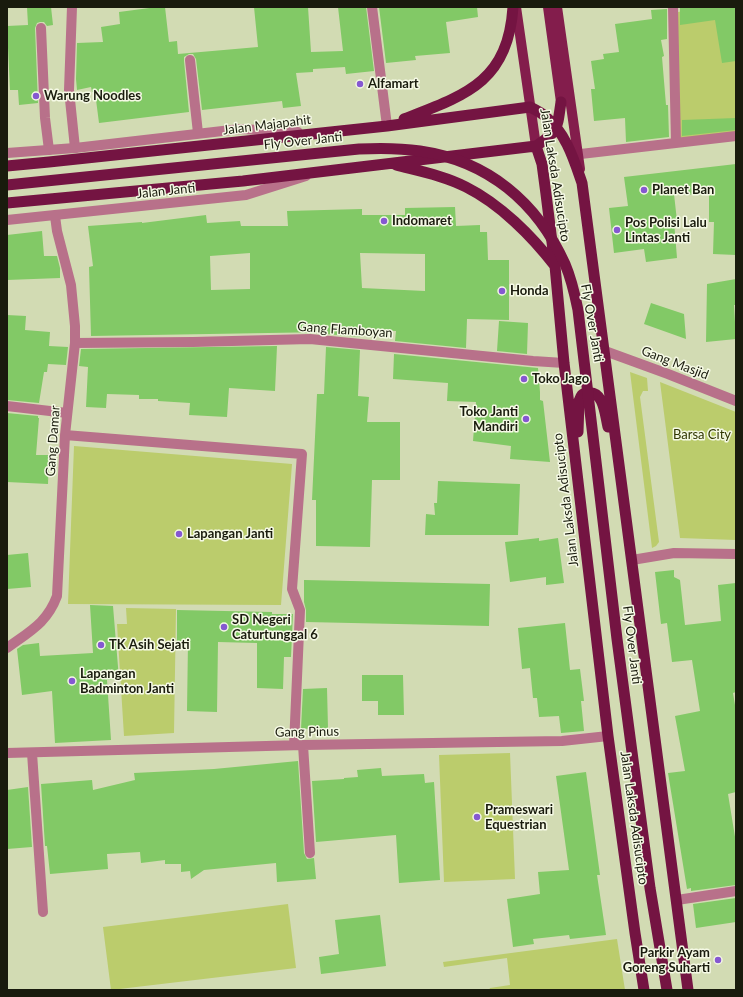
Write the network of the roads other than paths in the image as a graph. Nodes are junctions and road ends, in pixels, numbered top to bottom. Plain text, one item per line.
1 (72, 7) edge
2 (372, 7) edge
3 (515, 7) edge
4 (548, 7) edge
5 (557, 7) edge
6 (673, 7) edge
7 (41, 28) dead end
8 (190, 60) dead end
9 (562, 102) joint
10 (530, 107) junction
11 (387, 126) junction
12 (557, 128) junction
13 (317, 133) junction
14 (198, 134) junction
15 (736, 136) edge
16 (676, 143) junction
17 (536, 146) junction
18 (75, 148) junction
19 (49, 150) junction
20 (573, 152) junction
21 (7, 153) edge
22 (391, 163) junction
23 (7, 166) edge
24 (324, 171) junction
25 (7, 186) edge
26 (7, 203) edge
27 (55, 216) junction
28 (7, 220) edge
29 (555, 266) junction
30 (75, 342) junction
31 (605, 351) junction
32 (564, 363) junction
33 (736, 401) edge
34 (7, 406) edge
35 (67, 413) junction
36 (65, 435) junction
37 (625, 509) junction
38 (581, 514) junction
39 (736, 554) edge
40 (632, 560) junction
41 (7, 648) edge
42 (608, 736) junction
43 (299, 745) junction
44 (7, 753) edge
45 (32, 753) junction
46 (310, 853) dead end
47 (736, 891) edge
48 (677, 900) junction
49 (43, 912) dead end
50 (644, 990) edge
51 (667, 990) edge
52 (688, 990) edge

1 - 18 street
2 - 11 street
3 - 10 main road, Jalan Laksda Adisucipto
3 - 11 highway
4 - 9 main road, Jalan Laksda Adisucipto
5 - 20 main road, Jalan Laksda Adisucipto
6 - 16 street
7 - 19 street
8 - 14 street
9 - 12 highway
10 - 11 highway, Jalan Majapahit
10 - 12 highway, Jalan Laksda Adisucipto
10 - 17 main road, Jalan Laksda Adisucipto
11 - 13 highway, Jalan Majapahit
12 - 17 highway
12 - 20 highway, Jalan Laksda Adisucipto
13 - 14 street
13 - 23 highway, Jalan Majapahit
14 - 18 street
15 - 16 street
16 - 20 street
17 - 22 highway
17 - 29 highway, Jalan Laksda Adisucipto
18 - 19 street
19 - 21 street
20 - 31 highway, Jalan Laksda Adisucipto
22 - 24 highway
22 - 29 highway
24 - 26 highway
24 - 27 street, Jalan Janti
25 - 51 highway, Fly Over Janti, bridge
27 - 28 street, Jalan Janti
27 - 30 street, Gang Damar
29 - 32 highway, Jalan Laksda Adisucipto
30 - 32 street, Gang Flamboyan
30 - 35 street, Gang Damar
31 - 33 street, Gang Masjid
31 - 37 highway, Jalan Laksda Adisucipto
32 - 38 highway, Jalan Laksda Adisucipto
34 - 35 street
35 - 36 street, Gang Damar
36 - 41 street, Gang Damar
36 - 43 street
37 - 38 highway
37 - 40 highway, Jalan Laksda Adisucipto
38 - 42 highway, Jalan Laksda Adisucipto
39 - 40 street
40 - 48 highway, Jalan Laksda Adisucipto
42 - 43 street, Gang Pinus
42 - 50 highway, Jalan Laksda Adisucipto
43 - 45 street, Gang Pinus
43 - 46 street
44 - 45 street, Gang Pinus
45 - 49 street
47 - 48 street
48 - 52 highway, Jalan Laksda Adisucipto

